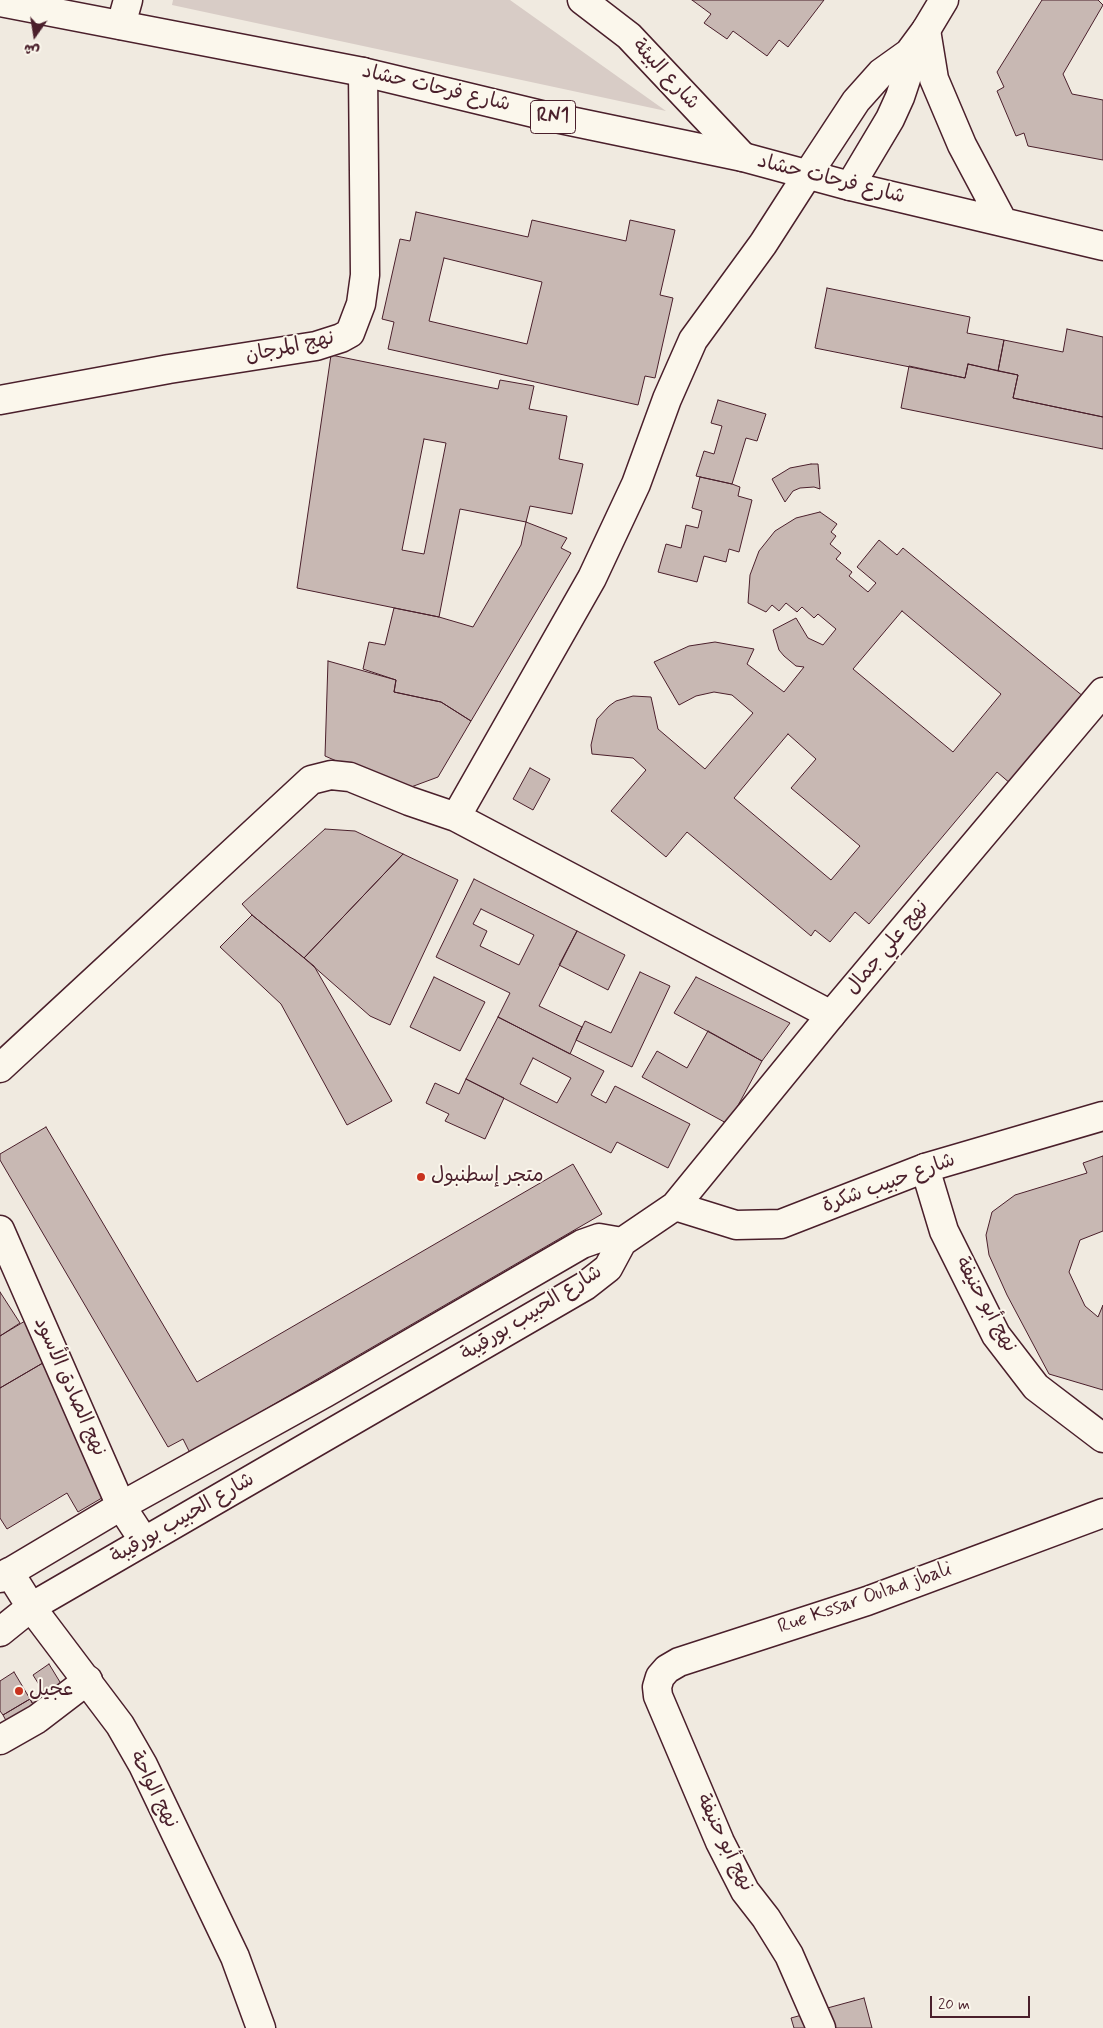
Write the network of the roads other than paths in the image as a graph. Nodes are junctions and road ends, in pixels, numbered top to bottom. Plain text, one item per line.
1 (582, 0) edge
2 (944, 0) edge
3 (0, 2) edge
4 (125, 12) edge
5 (926, 30) junction
6 (909, 53) junction
7 (363, 72) junction
8 (743, 157) junction
9 (808, 174) junction
10 (850, 186) junction
11 (1003, 222) junction
12 (1103, 246) edge
13 (0, 400) edge
14 (1103, 692) edge
15 (456, 817) junction
16 (831, 1015) junction
17 (0, 1068) edge
18 (1103, 1116) edge
19 (925, 1168) junction
20 (674, 1206) junction
21 (0, 1230) edge
22 (622, 1242) junction
23 (1103, 1438) edge
24 (122, 1506) junction
25 (1103, 1513) edge
26 (144, 1541) junction
27 (4, 1575) edge
28 (31, 1608) junction
29 (0, 1632) edge
30 (88, 1680) junction
31 (663, 1707) joint
32 (0, 1740) edge
33 (261, 2028) edge
34 (821, 2028) edge

1 - 8 street, شارع البيئة
2 - 5 street
3 - 4 street, شارع فرحات حشاد / RN1
4 - 7 street, شارع فرحات حشاد / RN1
5 - 6 street
5 - 11 street
6 - 9 street
6 - 10 street
7 - 8 street, شارع فرحات حشاد / RN1
7 - 13 street, نهج المرجان
8 - 9 street, شارع فرحات حشاد / RN1
9 - 10 street, شارع فرحات حشاد / RN1
9 - 15 street
10 - 11 street, شارع فرحات حشاد / RN1
11 - 12 street, شارع فرحات حشاد / RN1
14 - 16 street, نهج علي جمال
15 - 16 street
15 - 17 street
16 - 20 street, نهج علي جمال
18 - 19 street, شارع حبيب شكرة
19 - 20 street, شارع حبيب شكرة
19 - 23 street, نهج أبو حنيفة
20 - 22 street, نهج علي جمال
21 - 24 street, نهج الصادق الأسود
22 - 24 street, شارع الحبيب بورقيبة
22 - 26 street, شارع الحبيب بورقيبة
24 - 26 street, نهج الصادق الأسود
24 - 27 street, شارع الحبيب بورقيبة
25 - 31 street, Rue Kssar Oulad jbali
26 - 28 street, شارع الحبيب بورقيبة
27 - 28 street, نهج الواحة
28 - 29 street, شارع الحبيب بورقيبة
28 - 30 street, نهج الواحة
30 - 32 street
30 - 33 street, نهج الواحة
31 - 34 street, نهج أبو حنيفة

